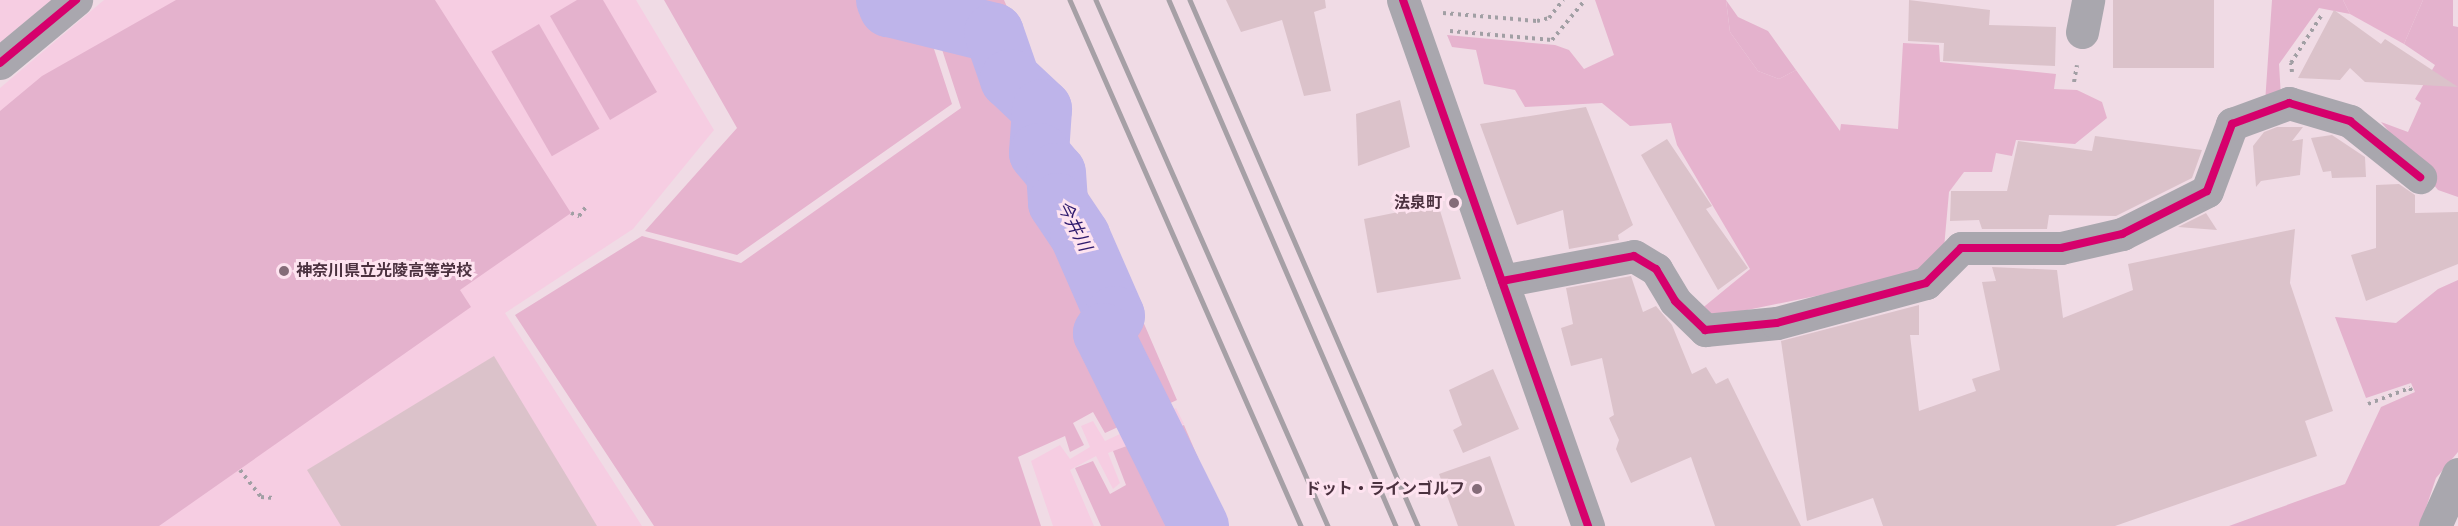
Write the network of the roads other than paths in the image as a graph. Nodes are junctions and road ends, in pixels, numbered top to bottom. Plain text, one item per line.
1 (1403, 0) edge
2 (2088, 0) edge
3 (67, 3) edge
4 (2082, 32) dead end
5 (0, 63) edge
6 (2420, 177) dead end
7 (1502, 281) junction
8 (2458, 474) edge
9 (1588, 526) edge
10 (2435, 526) edge

1 - 7 street
2 - 4 street
3 - 5 street
6 - 7 street
7 - 9 street
8 - 10 street

